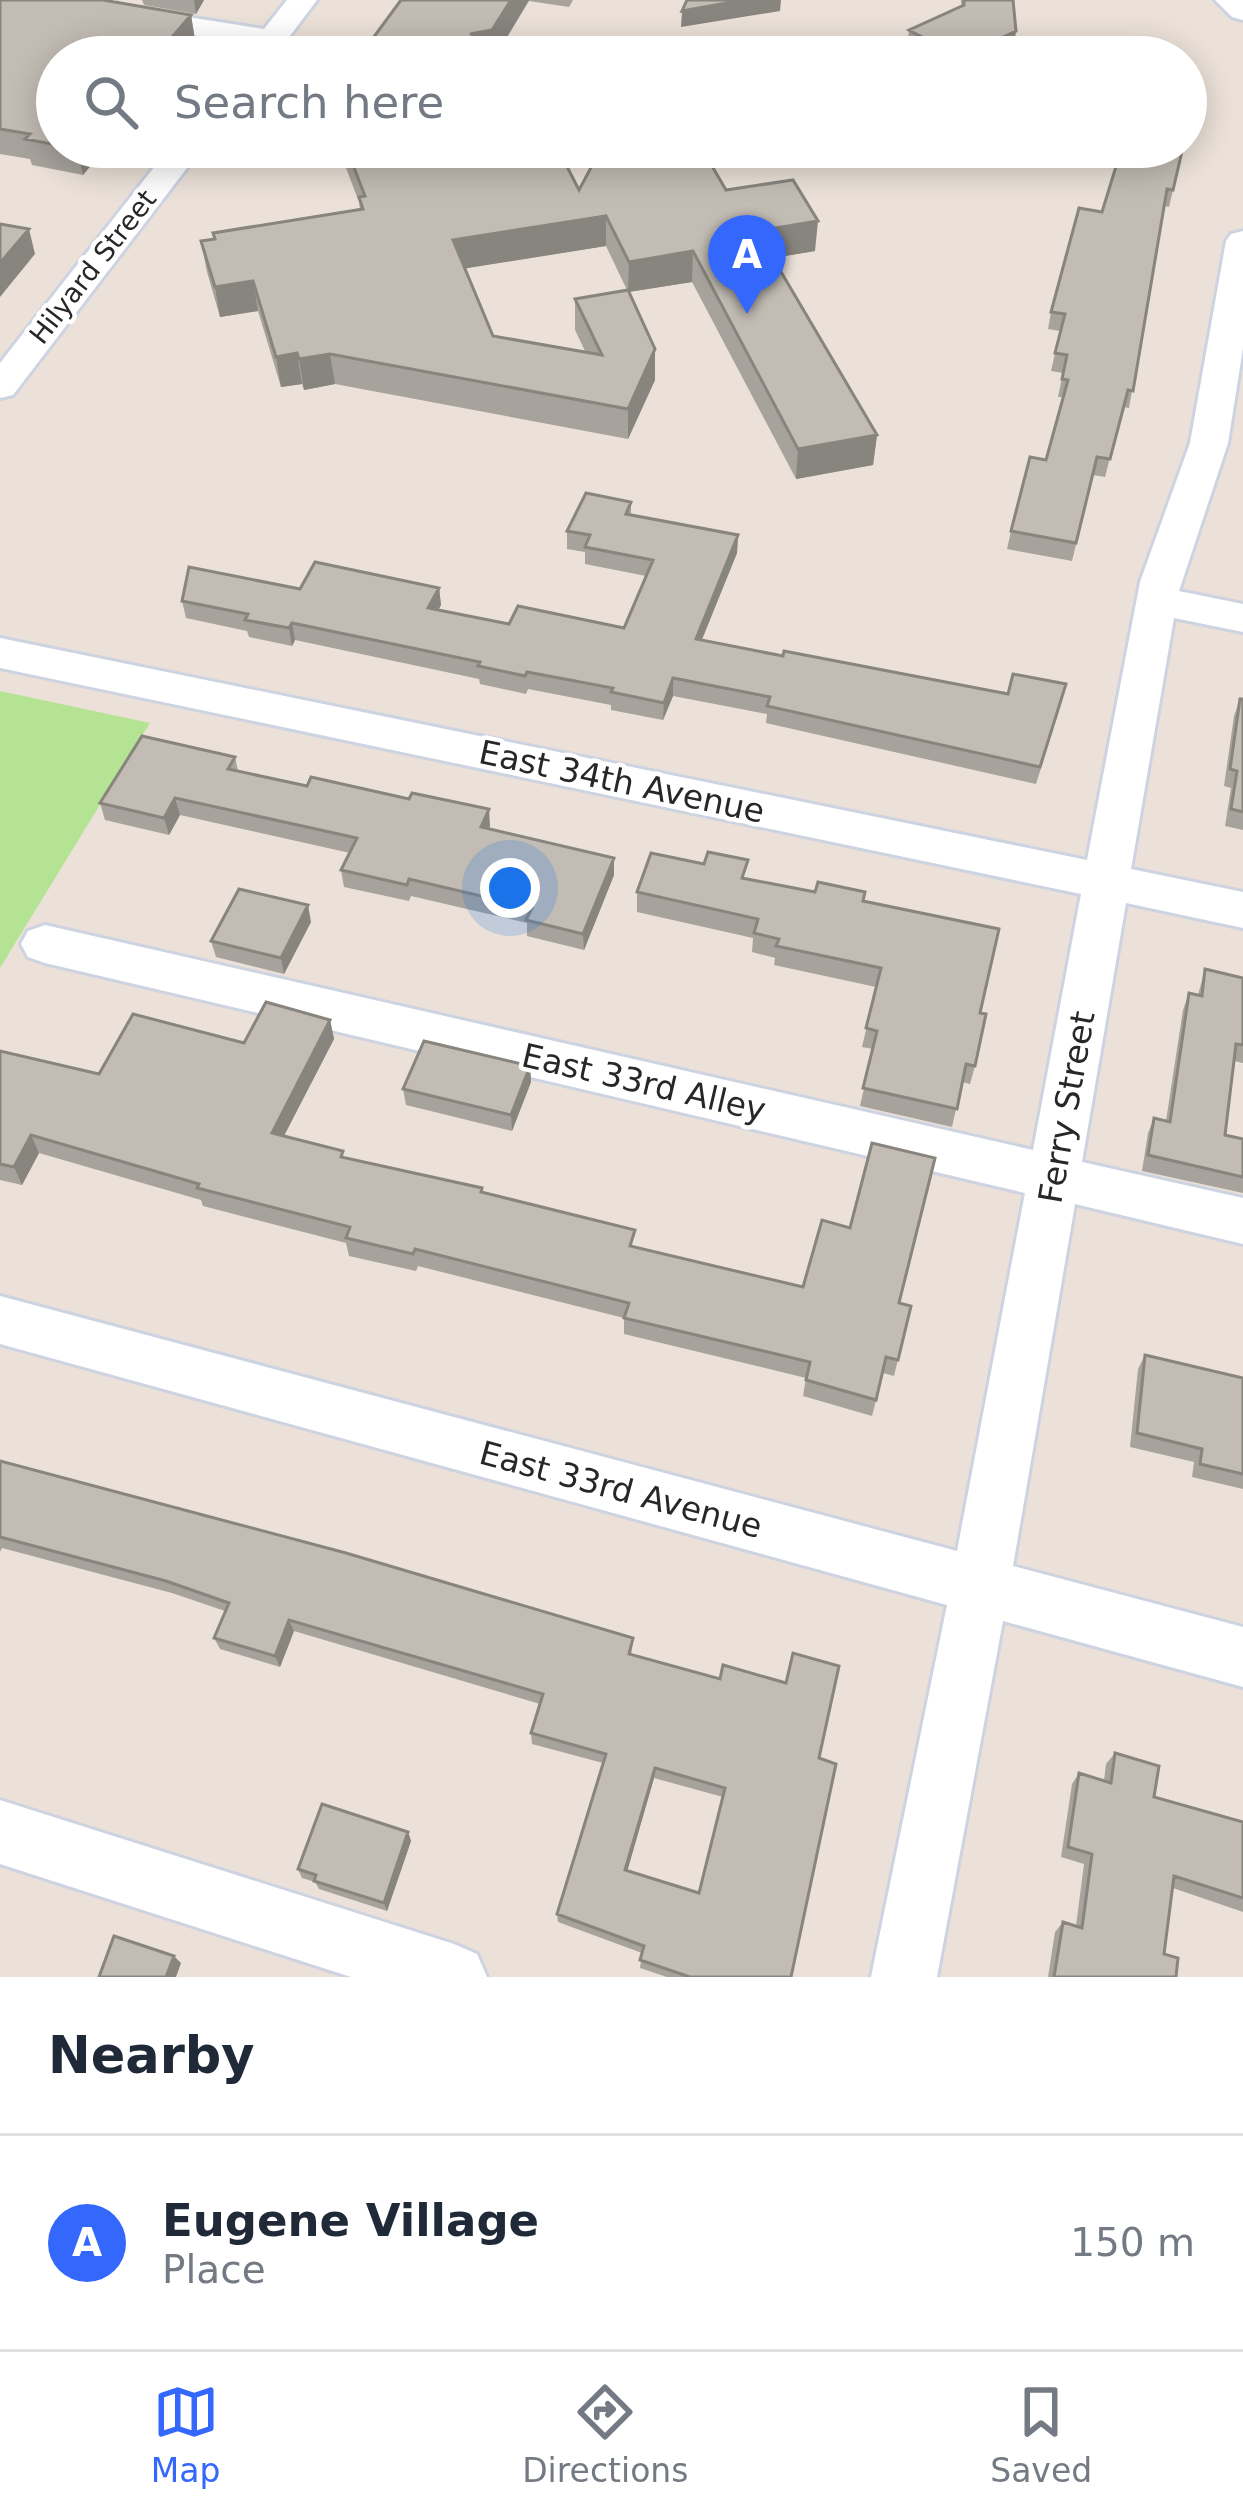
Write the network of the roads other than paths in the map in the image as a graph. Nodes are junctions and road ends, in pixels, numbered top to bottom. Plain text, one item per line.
1 (101, 0) edge
2 (302, 0) edge
3 (1230, 0) edge
4 (1243, 11) edge
5 (208, 36) edge
6 (274, 36) edge
7 (171, 168) edge
8 (1243, 241) edge
9 (0, 387) edge
10 (1226, 446) edge
11 (1157, 602) junction
12 (1243, 618) edge
13 (0, 653) edge
14 (1107, 881) junction
15 (1243, 910) edge
16 (45, 944) dead end
17 (1054, 1177) junction
18 (1243, 1221) edge
19 (0, 1320) edge
20 (980, 1587) junction
21 (1243, 1657) edge
22 (0, 1832) edge
23 (454, 1977) edge
24 (904, 1977) edge

1 - 5 street
2 - 6 street
3 - 4 street
7 - 9 street, Hilyard Street
8 - 10 street, Ferry Street
10 - 11 street, Ferry Street
11 - 12 street
11 - 14 street, Ferry Street
13 - 14 street, East 34th Avenue
14 - 15 street, East 34th Avenue
14 - 17 street, Ferry Street
16 - 17 street, East 33rd Alley
17 - 18 street, East 33rd Alley
17 - 20 street, Ferry Street
19 - 20 street, East 33rd Avenue
20 - 21 street, East 33rd Avenue
20 - 24 street, Ferry Street
22 - 23 street

